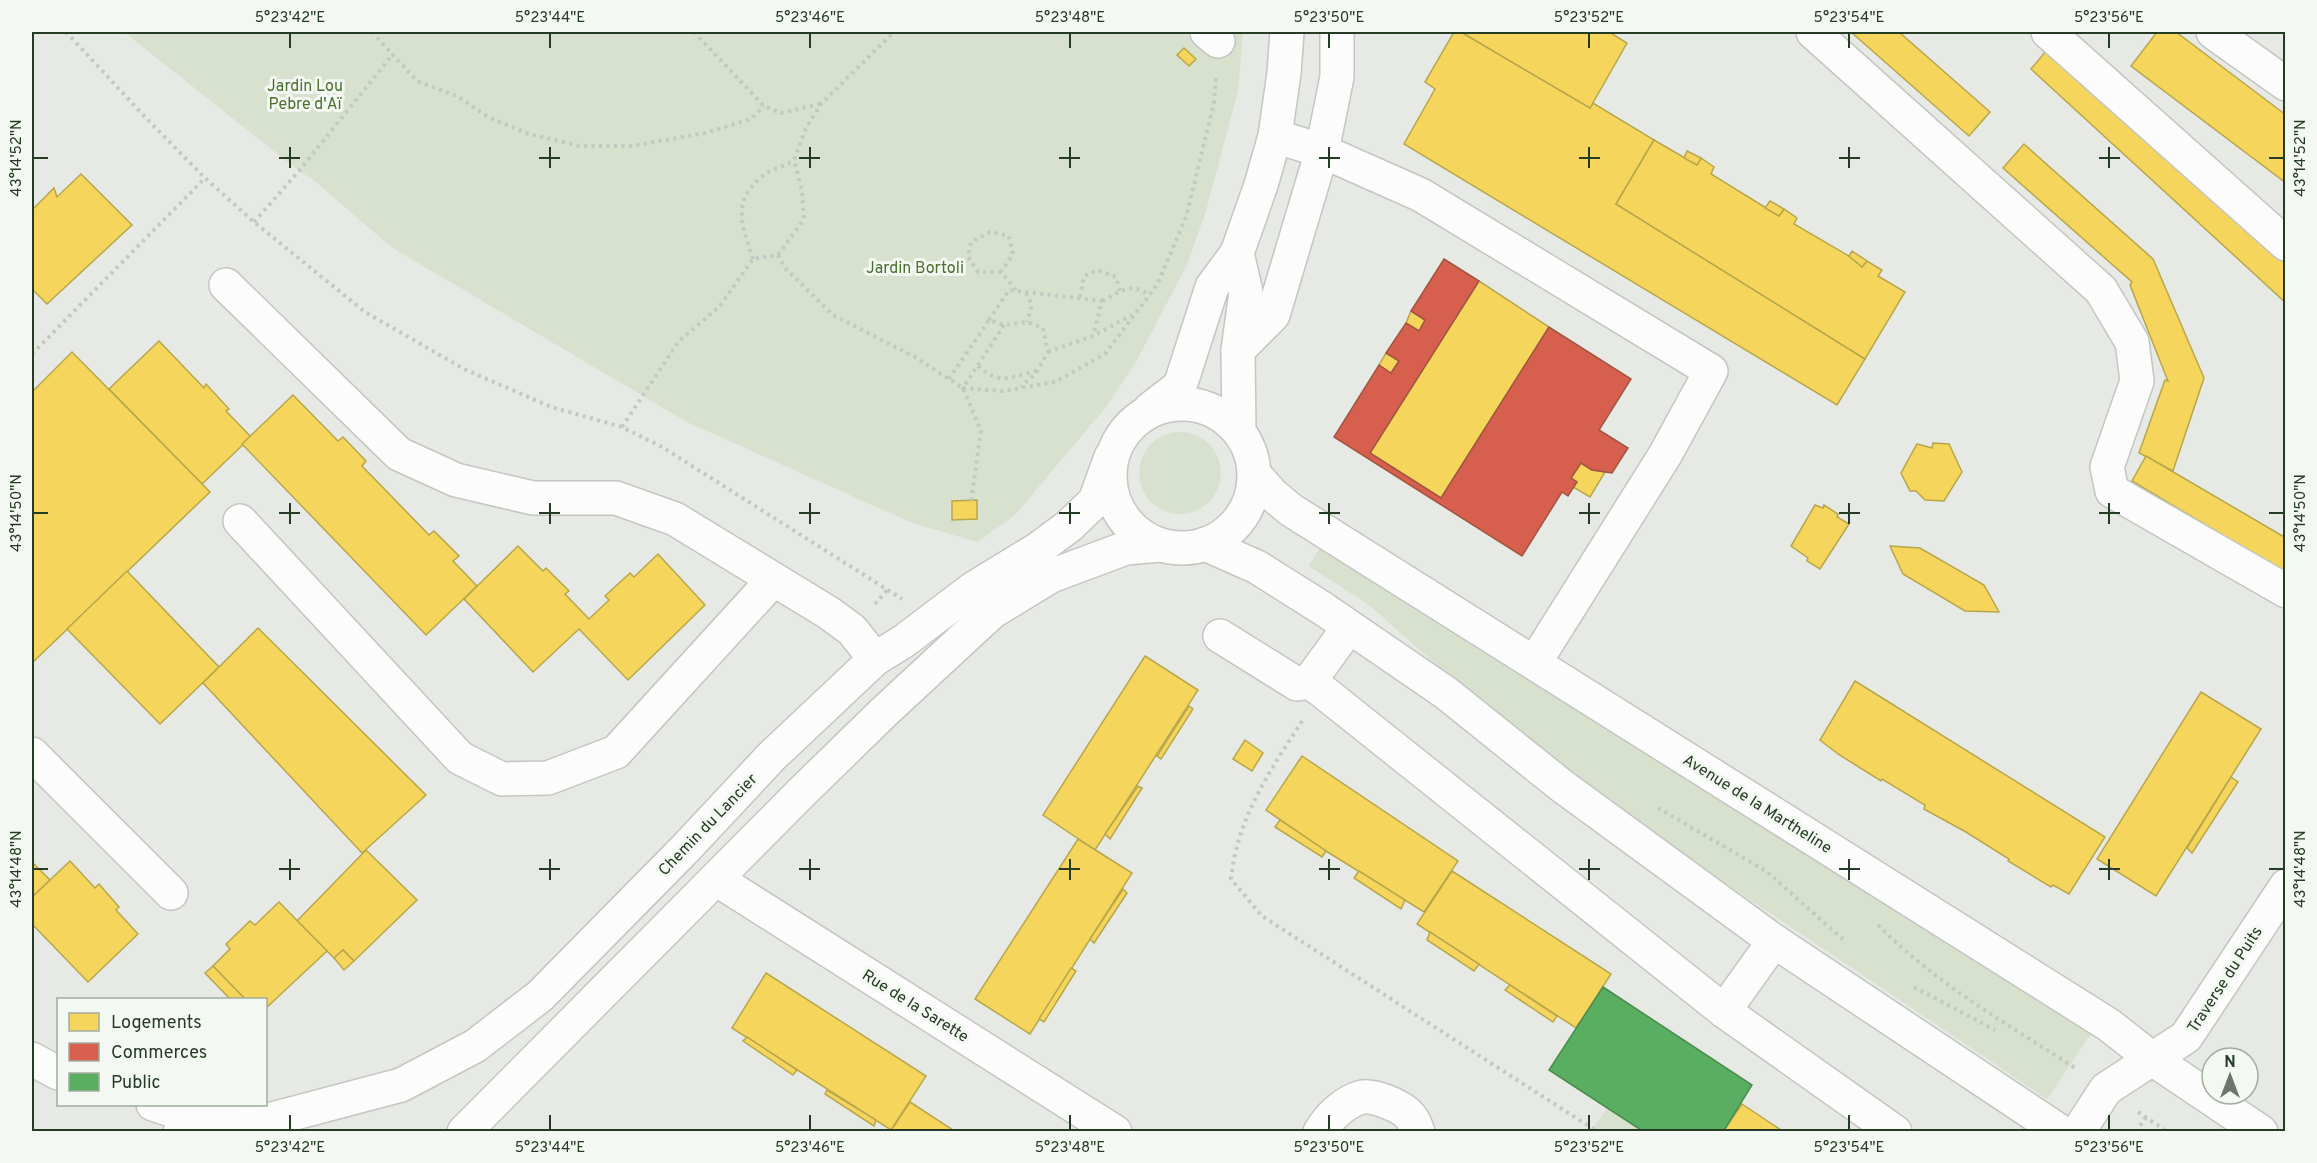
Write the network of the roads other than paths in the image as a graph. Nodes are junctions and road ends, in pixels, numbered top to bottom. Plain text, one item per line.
1 (1287, 32) edge
2 (1338, 32) edge
3 (1813, 32) edge
4 (2048, 32) edge
5 (2213, 32) edge
6 (2286, 84) edge
7 (1275, 136) junction
8 (1322, 151) junction
9 (2286, 244) edge
10 (1237, 253) junction
11 (226, 285) dead end
12 (1238, 350) junction
13 (1143, 414) junction
14 (1239, 430) junction
15 (1111, 457) junction
16 (1255, 475) junction
17 (240, 521) dead end
18 (1205, 544) junction
19 (1160, 545) junction
20 (774, 580) junction
21 (2286, 591) edge
22 (1348, 627) junction
23 (1220, 636) dead end
24 (876, 659) junction
25 (1535, 662) junction
26 (1315, 686) junction
27 (32, 754) edge
28 (716, 879) junction
29 (2286, 886) edge
30 (171, 893) dead end
31 (1774, 940) junction
32 (1724, 1011) junction
33 (2151, 1058) junction
34 (32, 1059) edge
35 (57, 1072) edge
36 (157, 1106) edge
37 (194, 1127) edge
38 (270, 1127) edge
39 (464, 1131) edge
40 (1115, 1131) edge
41 (1320, 1131) edge
42 (1418, 1131) edge
43 (1895, 1131) edge
44 (2061, 1131) edge
45 (2078, 1131) edge
46 (2261, 1131) edge

1 - 7 street
2 - 8 street
3 - 21 street
4 - 9 street
5 - 6 street
7 - 8 street
7 - 10 street
8 - 12 street
8 - 25 street
10 - 12 street
10 - 13 street
11 - 20 street
12 - 14 street
13 - 14 street
13 - 15 street
14 - 16 street
15 - 19 street
15 - 24 street, Chemin du Lancier
16 - 18 street
16 - 25 street, Avenue de la Martheline
17 - 20 street
18 - 19 street
18 - 22 street
19 - 28 street
20 - 24 street
22 - 26 street
22 - 31 street
23 - 26 street
24 - 38 street, Chemin du Lancier
25 - 33 street, Avenue de la Martheline
26 - 32 street
27 - 30 street
28 - 39 street
28 - 40 street, Rue de la Sarette
29 - 33 street, Traverse du Puits
31 - 32 street
31 - 44 street
32 - 43 street
33 - 45 street, Traverse du Puits
33 - 46 street, Avenue de la Martheline
34 - 35 street
36 - 37 street, Chemin du Lancier
37 - 38 street, Chemin du Lancier
41 - 42 street

